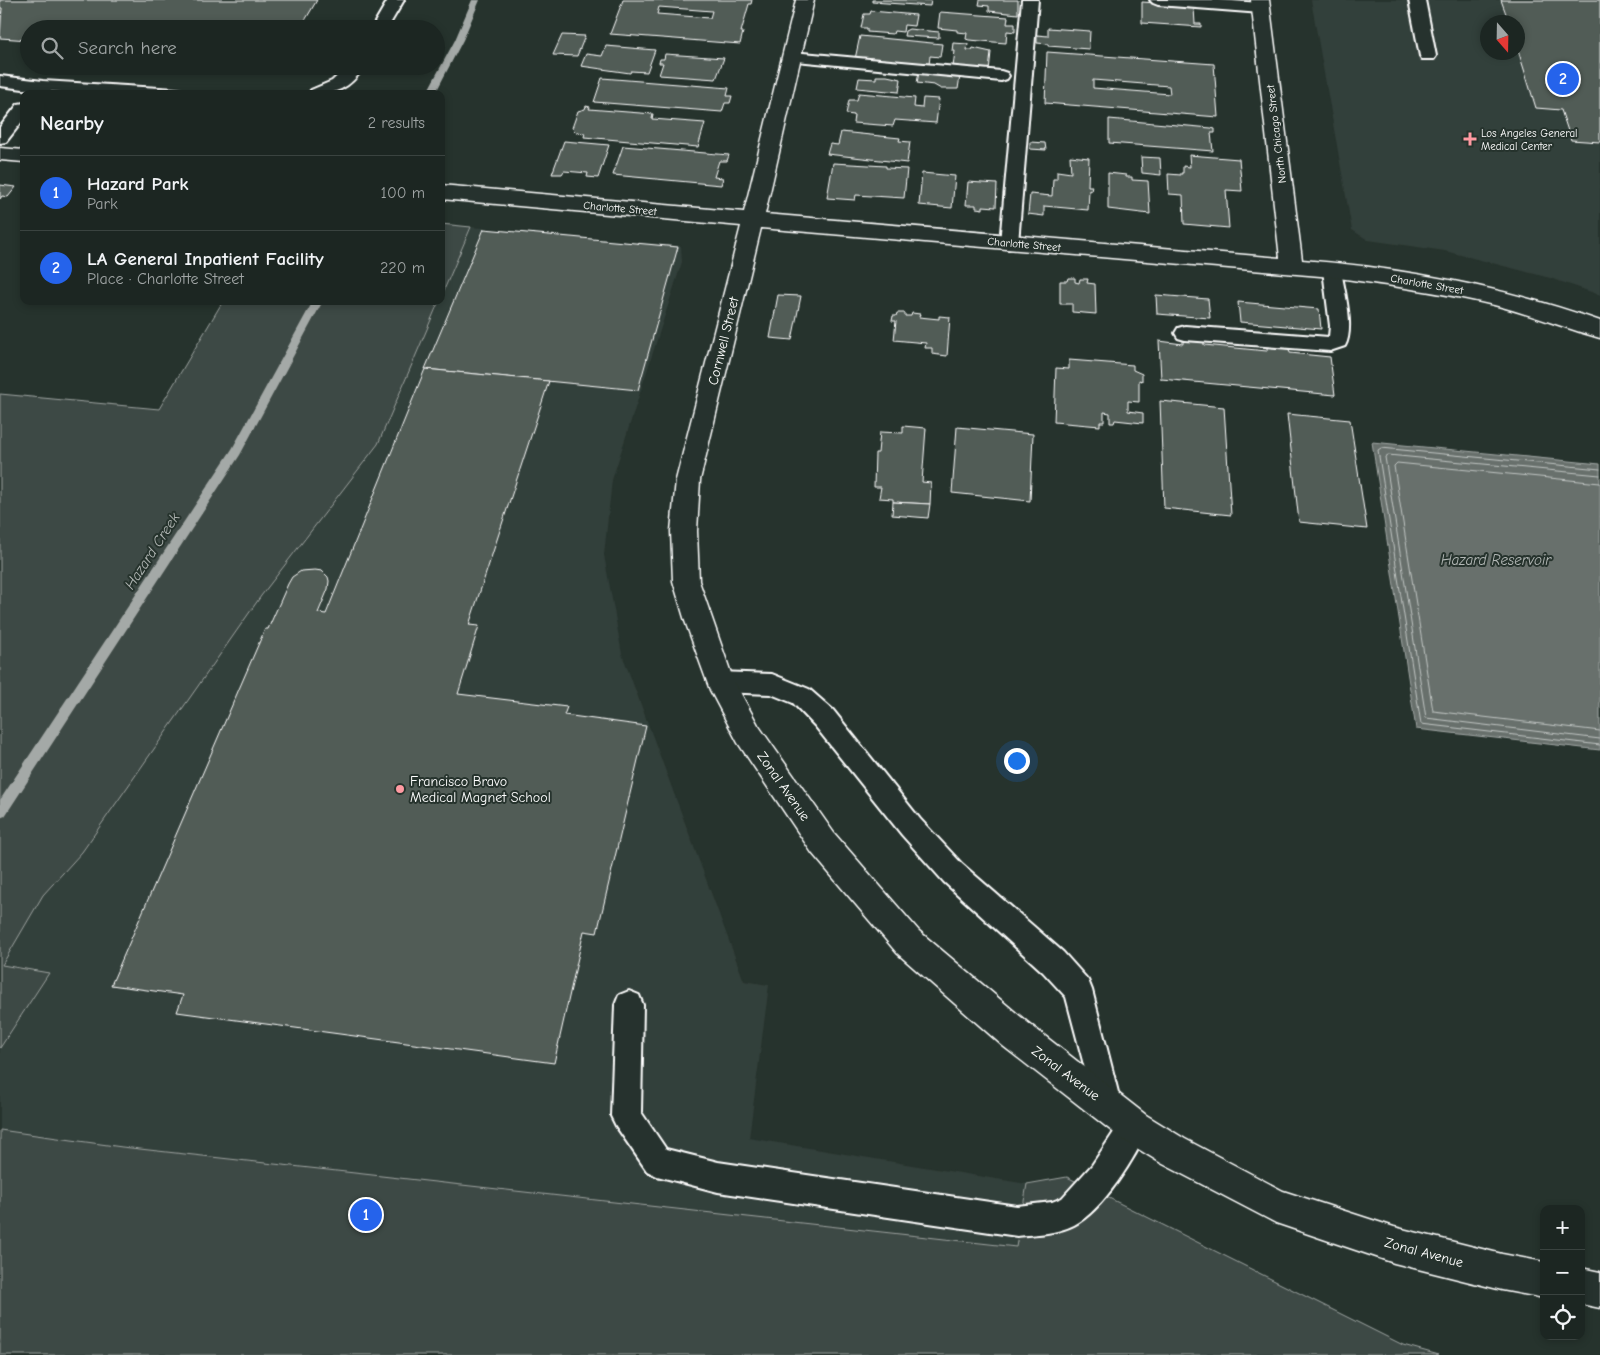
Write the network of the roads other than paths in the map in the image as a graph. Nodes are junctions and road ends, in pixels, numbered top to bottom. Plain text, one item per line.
1 (396, 0) edge
2 (806, 0) edge
3 (1030, 0) edge
4 (1158, 0) edge
5 (1417, 0) edge
6 (1260, 4) edge
7 (384, 20) edge
8 (1428, 56) dead end
9 (792, 57) junction
10 (348, 75) edge
11 (1001, 76) dead end
12 (0, 81) edge
13 (39, 90) edge
14 (326, 90) edge
15 (20, 113) edge
16 (0, 138) edge
17 (0, 154) edge
18 (20, 156) edge
19 (445, 192) edge
20 (753, 219) junction
21 (1009, 243) junction
22 (1292, 268) junction
23 (1332, 270) junction
24 (1600, 330) edge
25 (1185, 332) dead end
26 (720, 682) junction
27 (630, 1005) dead end
28 (1107, 1104) junction
29 (1134, 1126) junction
30 (1540, 1279) edge
31 (1585, 1287) edge
32 (1600, 1290) edge

1 - 7 lane
2 - 9 street, Cornwell Street
3 - 21 lane
4 - 6 lane
5 - 8 lane
6 - 22 street, North Chicago Street
9 - 11 lane
9 - 20 street, Cornwell Street
10 - 14 lane
12 - 13 lane
15 - 16 lane
17 - 18 street
19 - 20 street, Charlotte Street
20 - 21 street, Charlotte Street
20 - 26 street, Cornwell Street
21 - 22 street, Charlotte Street
22 - 23 street, Charlotte Street
23 - 24 street, Charlotte Street
23 - 25 lane
26 - 28 street, Zonal Avenue
26 - 28 lane
27 - 29 lane
28 - 29 street, Zonal Avenue
29 - 30 street, Zonal Avenue
31 - 32 street

